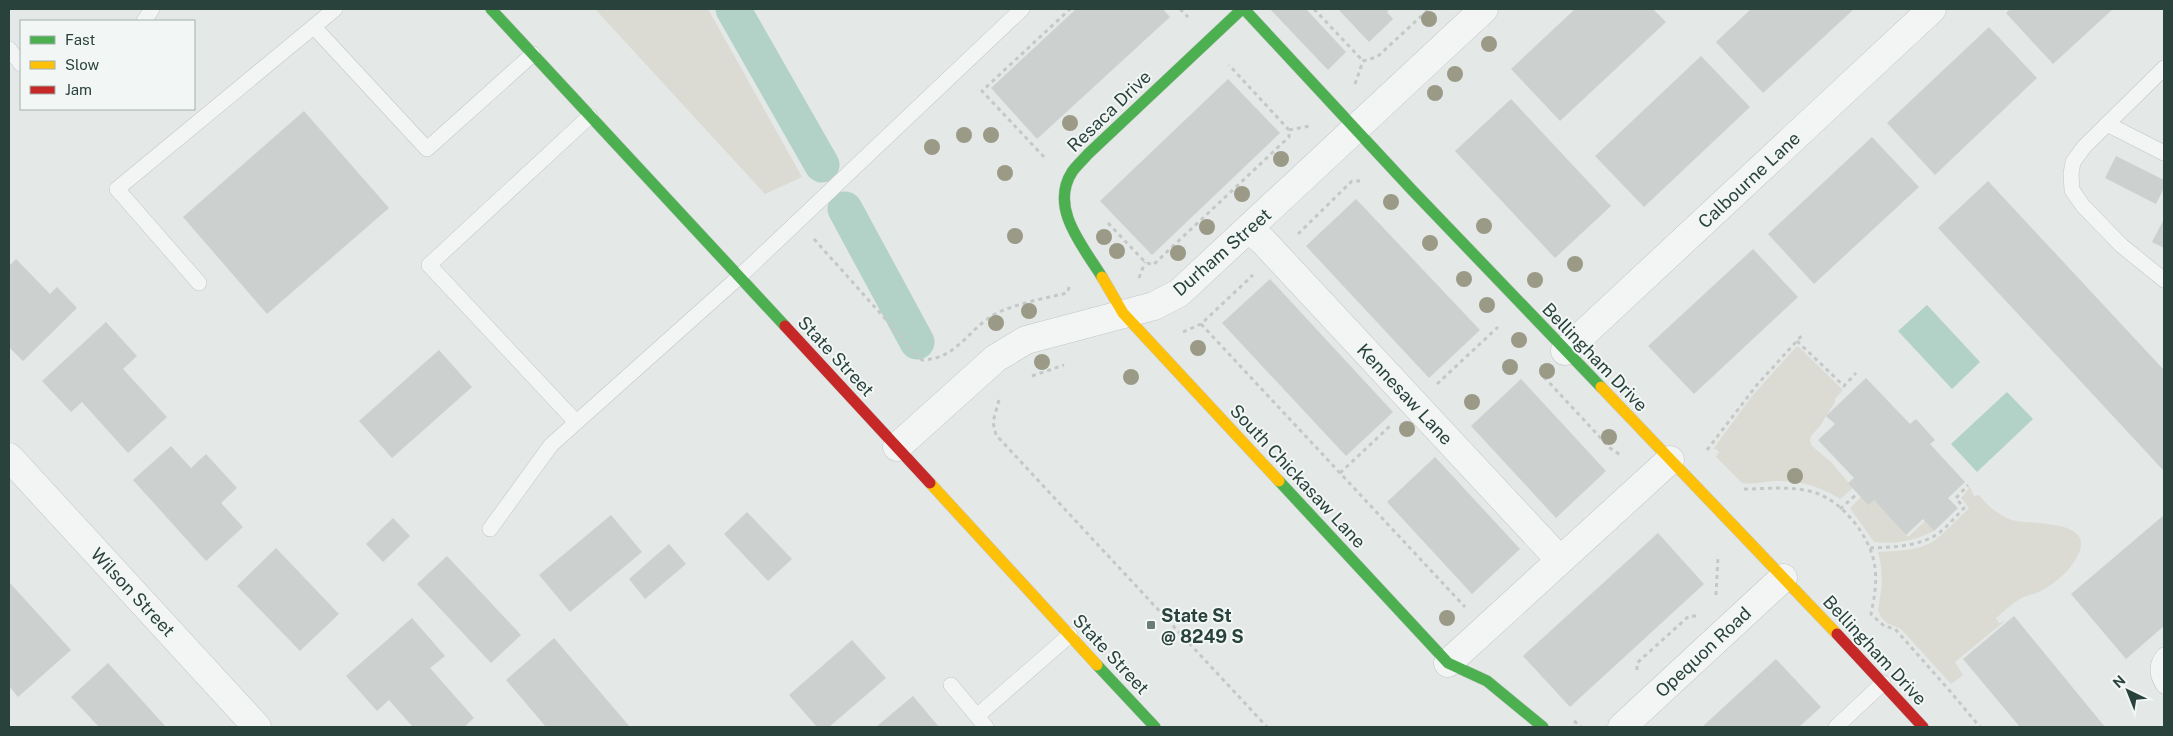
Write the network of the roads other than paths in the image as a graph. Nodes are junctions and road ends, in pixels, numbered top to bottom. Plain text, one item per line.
1 (152, 9) edge
2 (335, 9) edge
3 (491, 9) edge
4 (1022, 9) edge
5 (1243, 9) edge
6 (1484, 9) edge
7 (1932, 9) edge
8 (145, 20) edge
9 (314, 27) junction
10 (9, 49) edge
11 (533, 54) junction
12 (20, 63) edge
13 (2164, 68) edge
14 (590, 116) junction
15 (2107, 124) junction
16 (1354, 130) junction
17 (2164, 153) edge
18 (1249, 229) junction
19 (739, 277) junction
20 (2164, 280) edge
21 (199, 284) dead end
22 (1123, 313) junction
23 (1565, 351) junction
24 (576, 422) junction
25 (897, 448) junction
26 (9, 457) edge
27 (1670, 460) junction
28 (490, 530) dead end
29 (1560, 560) junction
30 (1783, 578) junction
31 (1070, 635) junction
32 (2164, 655) edge
33 (1448, 663) junction
34 (1883, 683) junction
35 (951, 685) dead end
36 (2164, 686) edge
37 (982, 722) edge
38 (257, 727) edge
39 (1155, 727) edge
40 (1543, 727) edge
41 (1622, 727) edge
42 (1836, 727) edge
43 (1923, 727) edge

1 - 8 lane
2 - 9 lane
3 - 11 street, State Street
4 - 19 lane
5 - 16 street, Bellingham Drive
5 - 22 street, Resaca Drive
6 - 16 street, Durham Street
7 - 23 street, Calbourne Lane
9 - 11 lane
9 - 21 lane
10 - 12 lane
11 - 14 street, State Street
13 - 15 lane
14 - 19 street, State Street
14 - 24 lane
15 - 17 lane
15 - 20 lane
16 - 18 street, Durham Street
16 - 23 street, Bellingham Drive
18 - 22 street, Durham Street
18 - 29 street, Kennesaw Lane
19 - 24 lane
19 - 25 street, State Street
22 - 25 street, Durham Street
22 - 33 street, South Chickasaw Lane
23 - 27 street, Bellingham Drive
24 - 28 lane
25 - 31 street, State Street
26 - 38 street, Wilson Street
27 - 29 street
27 - 30 street, Bellingham Drive
29 - 33 street
30 - 34 street, Bellingham Drive
30 - 41 street, Opequon Road
31 - 37 lane
31 - 39 street, State Street
32 - 36 lane
33 - 40 street
34 - 42 lane
34 - 43 street, Bellingham Drive
35 - 37 lane

